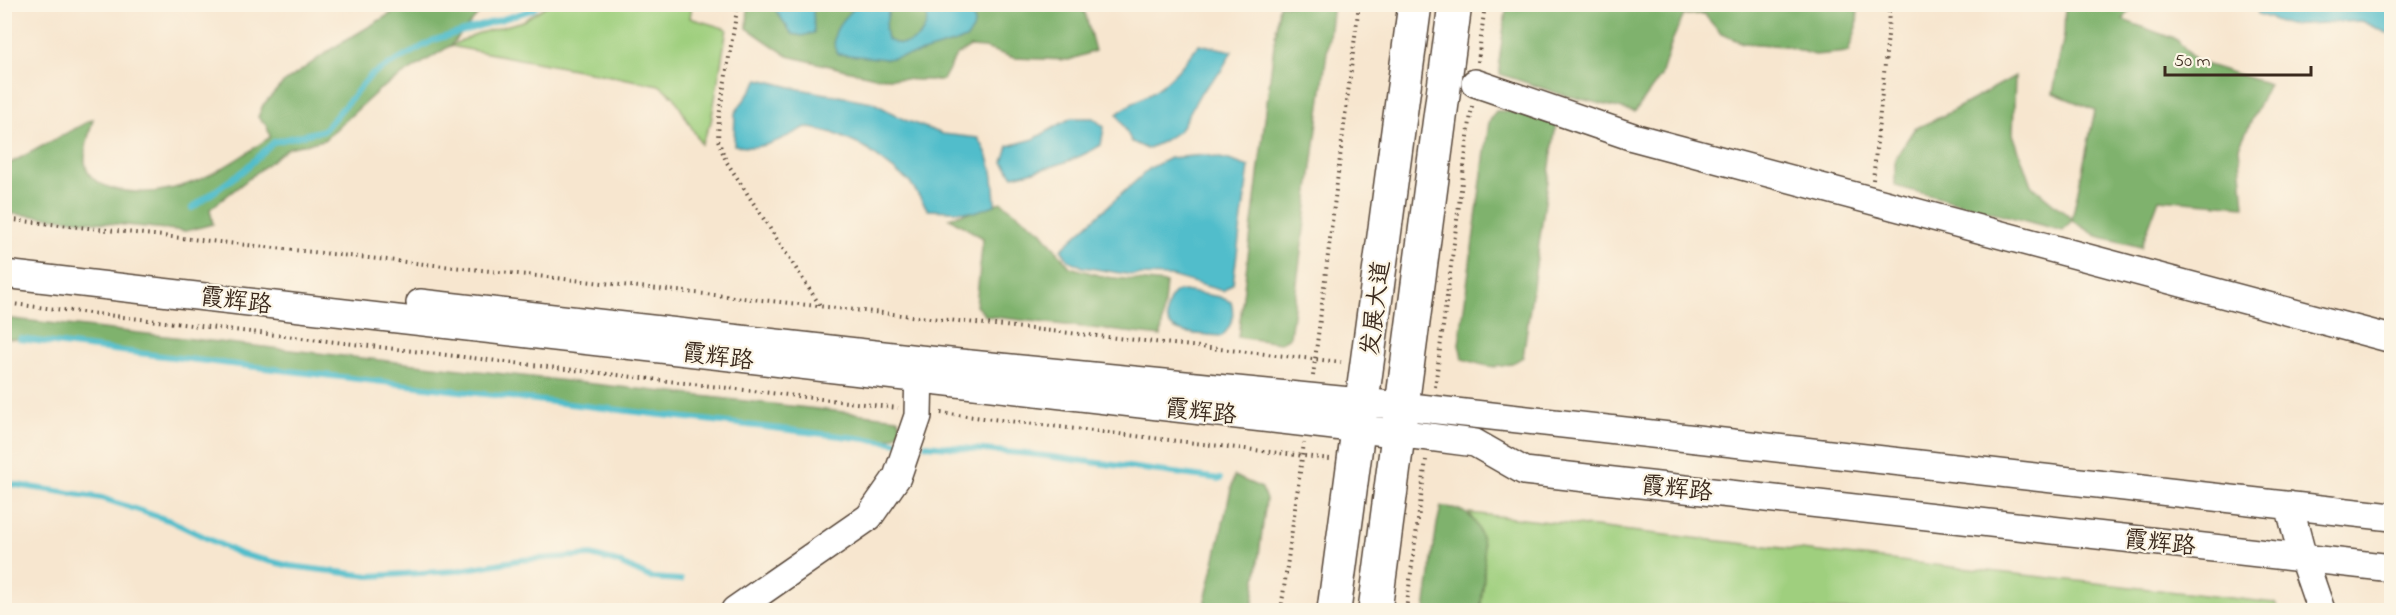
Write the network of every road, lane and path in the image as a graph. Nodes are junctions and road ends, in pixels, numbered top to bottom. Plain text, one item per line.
1 (738, 4) edge
2 (1359, 4) edge
3 (1415, 4) edge
4 (1455, 4) edge
5 (1485, 4) edge
6 (1889, 4) edge
7 (1475, 83) junction
8 (1871, 199) junction
9 (4, 219) edge
10 (4, 257) edge
11 (4, 274) edge
12 (4, 303) edge
13 (821, 307) junction
14 (2391, 339) edge
15 (1315, 360) junction
16 (1368, 365) junction
17 (919, 369) junction
18 (1422, 371) junction
19 (1310, 396) junction
20 (918, 411) junction
21 (1361, 415) junction
22 (1415, 422) junction
23 (1306, 423) junction
24 (1302, 456) junction
25 (1354, 462) junction
26 (1409, 469) junction
27 (2289, 505) junction
28 (2391, 517) edge
29 (2303, 558) junction
30 (2391, 568) edge
31 (735, 610) edge
32 (1281, 610) edge
33 (1334, 610) edge
34 (1375, 610) edge
35 (1406, 610) edge
36 (2321, 610) edge

1 - 13 path
2 - 15 path
3 - 16 main road, 发展大道
4 - 18 main road, 发展大道
5 - 7 path
6 - 8 path
7 - 8 street
7 - 18 path
8 - 14 street
9 - 13 path
10 - 17 street, 霞辉路
11 - 17 street, 霞辉路
12 - 20 path
13 - 15 path
15 - 16 path
15 - 19 path
16 - 21 main road, 发展大道
17 - 19 street, 霞辉路
17 - 20 street
17 - 23 street, 霞辉路
18 - 22 main road, 发展大道
18 - 22 path
19 - 21 street, 霞辉路
20 - 24 path
20 - 31 street
21 - 22 street, 霞辉路
21 - 23 street, 霞辉路
21 - 25 main road, 发展大道
22 - 26 main road, 发展大道
22 - 26 path
22 - 27 street, 霞辉路
22 - 29 street, 霞辉路
23 - 24 path
24 - 25 path
24 - 32 path
25 - 33 main road, 发展大道
26 - 34 main road, 发展大道
26 - 35 path
27 - 28 street, 霞辉路
27 - 29 street
29 - 30 street, 霞辉路
29 - 36 street

